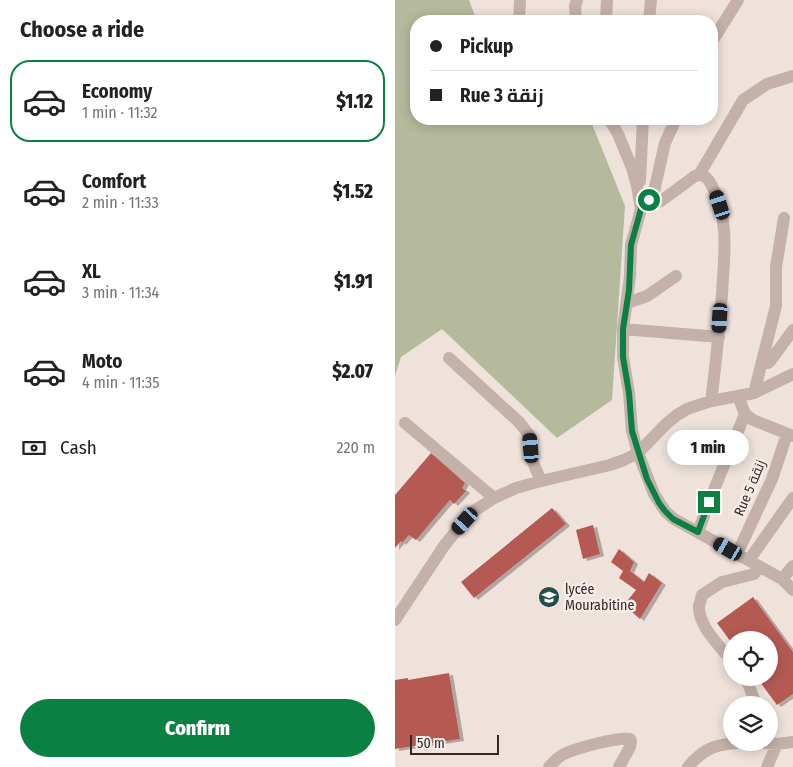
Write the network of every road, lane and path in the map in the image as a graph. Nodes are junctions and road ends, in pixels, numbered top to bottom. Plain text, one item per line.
1 (520, 0) edge
2 (577, 0) edge
3 (607, 0) edge
4 (651, 0) edge
5 (738, 0) edge
6 (519, 15) edge
7 (576, 15) edge
8 (606, 15) edge
9 (650, 15) edge
10 (718, 32) edge
11 (793, 76) edge
12 (612, 125) edge
13 (643, 125) edge
14 (673, 125) edge
15 (699, 174) junction
16 (644, 204) junction
17 (784, 218) dead end
18 (676, 276) dead end
19 (627, 303) junction
20 (623, 329) junction
21 (793, 330) edge
22 (719, 337) junction
23 (449, 358) dead end
24 (762, 362) junction
25 (793, 374) edge
26 (754, 393) junction
27 (738, 396) junction
28 (711, 401) junction
29 (745, 414) junction
30 (405, 423) dead end
31 (790, 435) edge
32 (638, 453) junction
33 (541, 481) junction
34 (494, 498) junction
35 (793, 498) edge
36 (698, 532) junction
37 (737, 554) junction
38 (754, 563) junction
39 (793, 566) edge
40 (782, 578) junction
41 (793, 590) edge
42 (395, 620) edge
43 (723, 650) edge
44 (793, 742) edge
45 (723, 744) edge
46 (778, 744) edge
47 (774, 751) edge
48 (549, 767) edge
49 (619, 767) edge
50 (688, 767) edge
51 (767, 767) edge

1 - 6 street
2 - 7 street
3 - 8 street
4 - 9 street
5 - 10 street
11 - 15 street
12 - 16 street
13 - 16 street
14 - 16 street
15 - 16 street
15 - 22 street
16 - 19 street
17 - 24 street
18 - 19 street
19 - 20 street
20 - 22 street
20 - 32 street
21 - 24 street
22 - 28 street
23 - 33 street
24 - 26 street
25 - 26 street
26 - 27 street
27 - 28 street
27 - 29 street
28 - 32 street
29 - 31 street
29 - 36 street
30 - 34 street
31 - 37 street, Rue 5 زنقة
32 - 33 street
32 - 36 street
33 - 34 street
34 - 42 street
35 - 38 street
36 - 37 street
37 - 38 street
38 - 40 street
38 - 43 street
39 - 40 street
40 - 41 street
44 - 46 street
45 - 50 street
47 - 51 street
48 - 49 street

